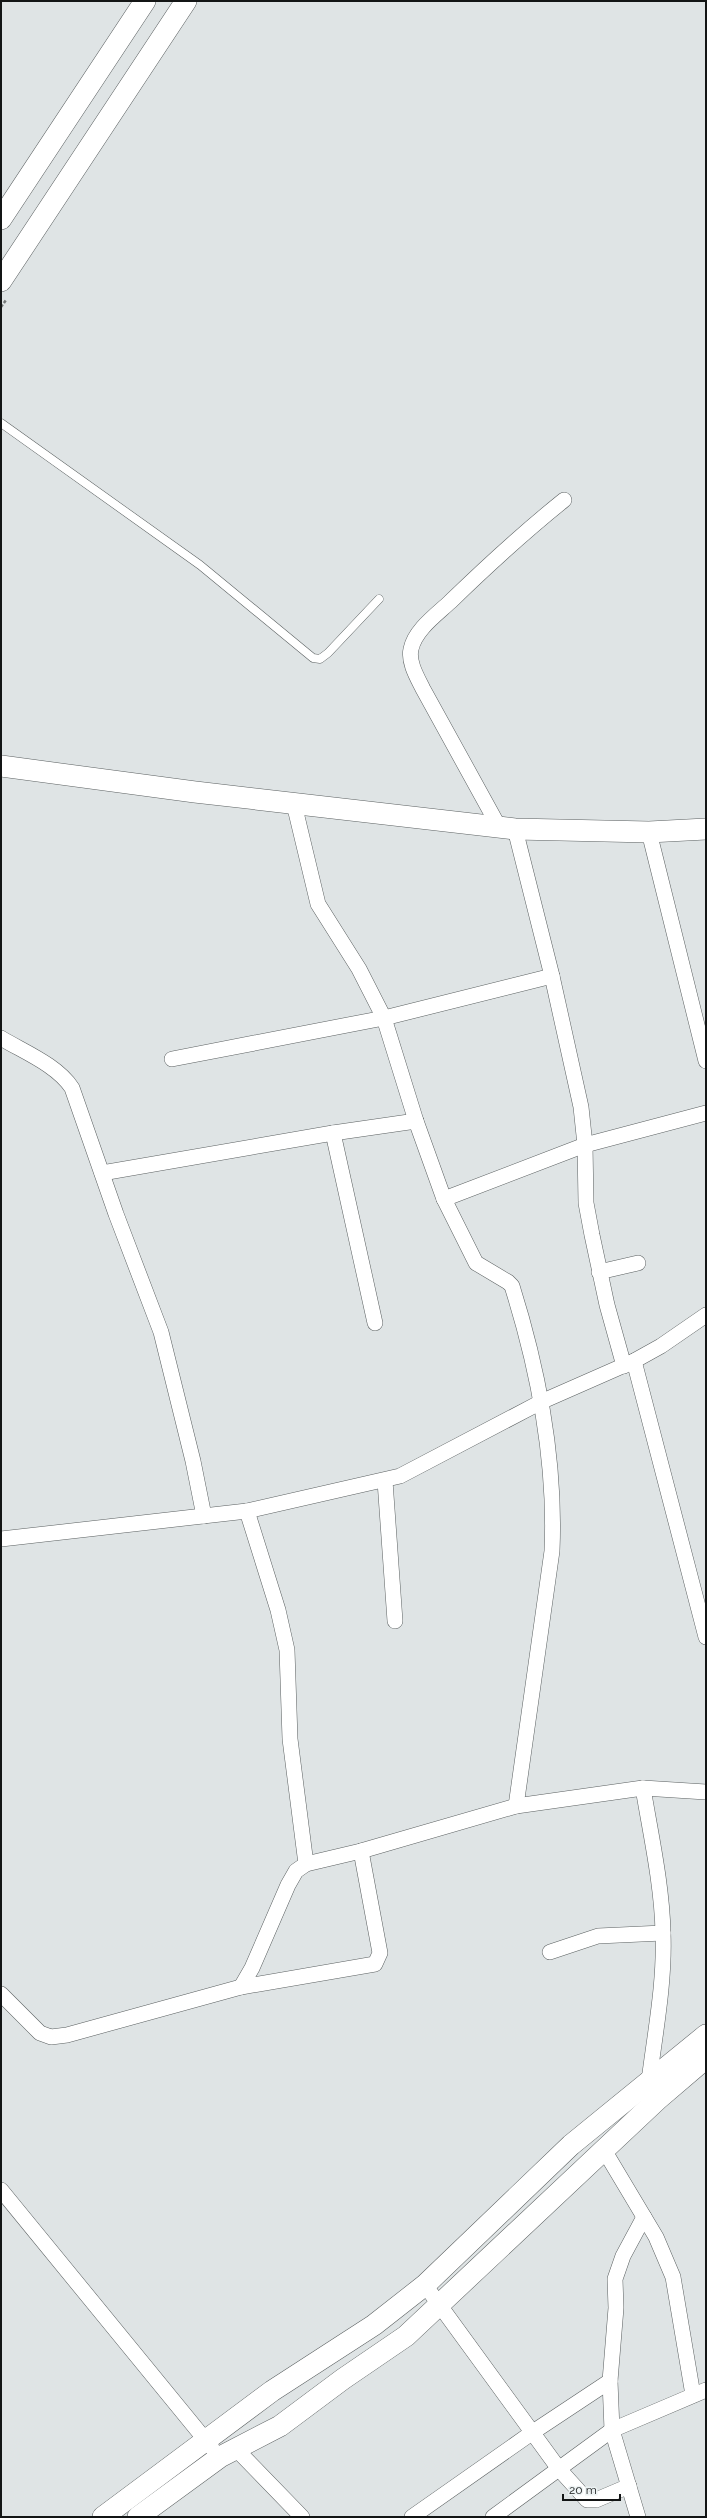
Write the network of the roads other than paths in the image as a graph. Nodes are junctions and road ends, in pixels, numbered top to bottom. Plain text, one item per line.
1 (146, 1) edge
2 (186, 1) edge
3 (1, 219) edge
4 (1, 281) edge
5 (1, 423) edge
6 (564, 500) dead end
7 (379, 599) dead end
8 (1, 766) edge
9 (294, 804) junction
10 (507, 828) junction
11 (706, 829) edge
12 (649, 832) junction
13 (552, 976) junction
14 (384, 1018) junction
15 (1, 1038) edge
16 (172, 1059) dead end
17 (706, 1061) edge
18 (706, 1113) edge
19 (416, 1121) junction
20 (333, 1133) junction
21 (585, 1145) junction
22 (102, 1173) junction
23 (444, 1198) junction
24 (638, 1263) dead end
25 (599, 1272) junction
26 (706, 1315) edge
27 (375, 1323) dead end
28 (629, 1363) junction
29 (542, 1401) junction
30 (385, 1481) junction
31 (247, 1511) junction
32 (204, 1516) junction
33 (1, 1539) edge
34 (395, 1621) dead end
35 (706, 1637) edge
36 (643, 1788) junction
37 (706, 1792) edge
38 (516, 1806) junction
39 (361, 1851) junction
40 (306, 1864) junction
41 (663, 1933) junction
42 (550, 1952) dead end
43 (241, 1987) junction
44 (1, 1994) edge
45 (706, 2035) edge
46 (706, 2058) edge
47 (653, 2090) junction
48 (604, 2150) junction
49 (1, 2190) edge
50 (644, 2217) junction
51 (425, 2285) junction
52 (440, 2305) junction
53 (610, 2381) junction
54 (699, 2392) edge
55 (612, 2430) junction
56 (533, 2432) junction
57 (205, 2440) junction
58 (228, 2454) junction
59 (559, 2469) junction
60 (629, 2486) junction
61 (103, 2517) edge
62 (138, 2517) edge
63 (302, 2517) edge
64 (412, 2517) edge
65 (493, 2517) edge
66 (638, 2517) edge

1 - 3 street
2 - 4 street
5 - 7 lane
6 - 10 street
8 - 9 street
9 - 10 street
9 - 14 street
10 - 12 street
10 - 13 street
11 - 12 street
12 - 17 street
13 - 14 street
13 - 21 street
14 - 16 street
14 - 19 street
15 - 22 street
18 - 21 street
19 - 20 street
19 - 23 street
20 - 22 street
20 - 27 street
21 - 23 street
21 - 25 street
22 - 32 street
23 - 29 street
24 - 25 street
25 - 28 street
26 - 28 street
28 - 29 street
28 - 35 street
29 - 30 street
29 - 38 street
30 - 31 street
30 - 34 street
31 - 32 street
31 - 40 street
32 - 33 street
36 - 37 street
36 - 38 street
36 - 41 street
38 - 39 street
39 - 40 street
39 - 43 street
40 - 43 street
41 - 42 street
41 - 47 street
43 - 44 street
45 - 47 street
46 - 47 street
47 - 48 street
47 - 51 street
48 - 50 street
48 - 52 street
49 - 57 street
50 - 53 street
50 - 54 street
51 - 52 street
51 - 57 street
52 - 56 street
52 - 58 street
53 - 55 street
53 - 56 street
54 - 55 street
55 - 59 street
55 - 60 street
56 - 59 street
56 - 64 street
57 - 58 street
57 - 61 street
58 - 62 street
58 - 63 street
59 - 60 street
59 - 65 street
60 - 66 street

